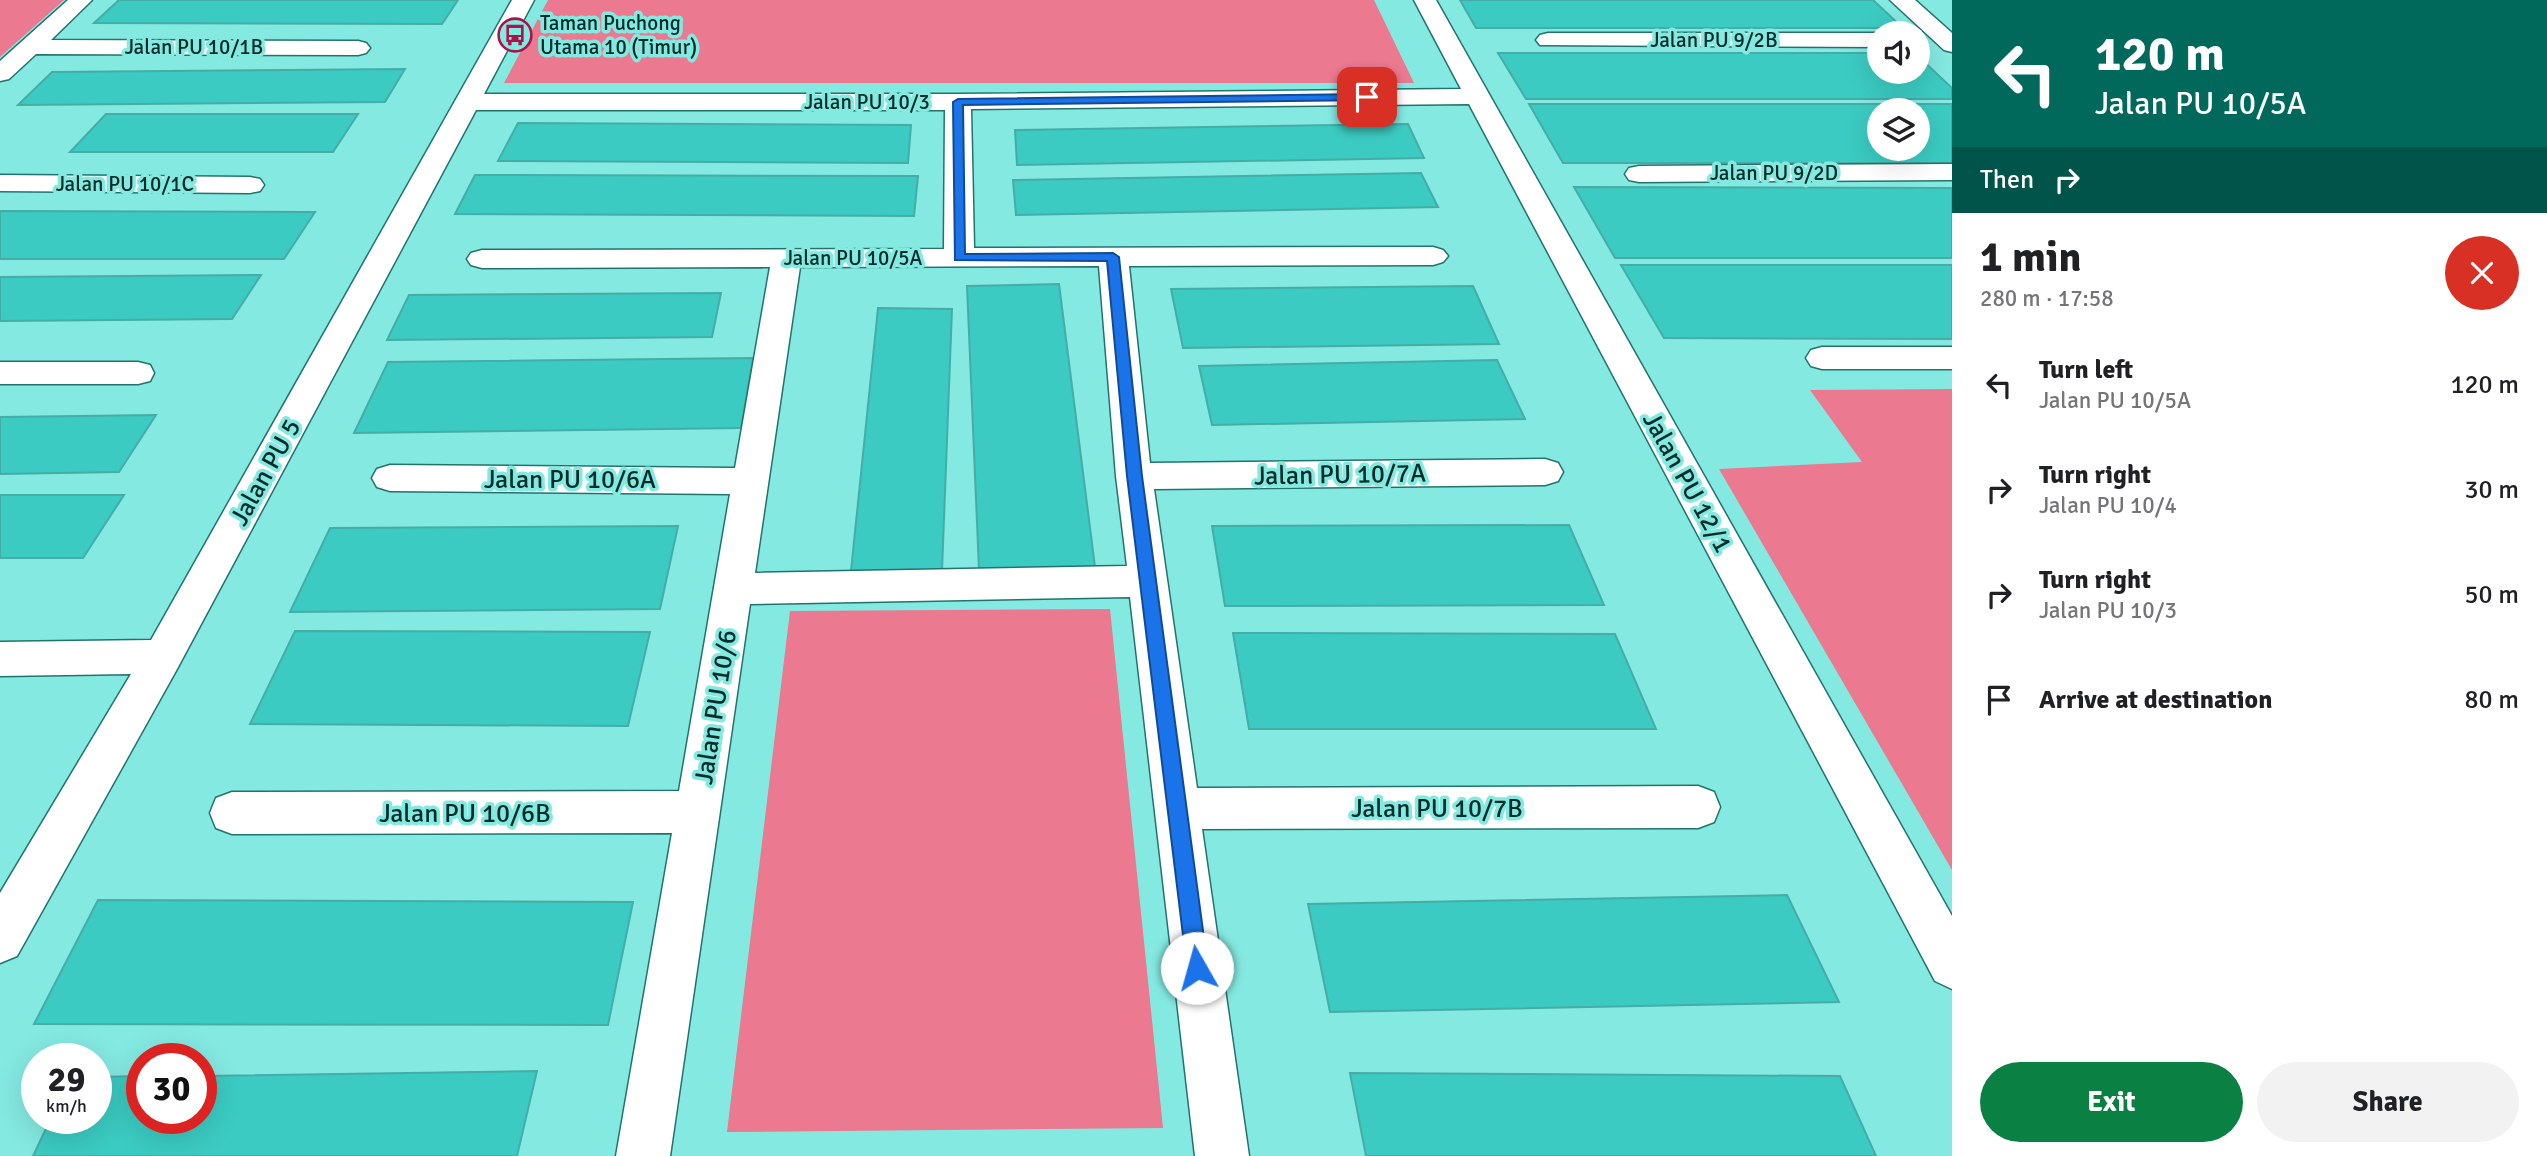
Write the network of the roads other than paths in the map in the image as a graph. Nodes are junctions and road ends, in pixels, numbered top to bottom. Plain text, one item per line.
1 (81, 0) edge
2 (523, 0) edge
3 (1425, 0) edge
4 (1901, 0) edge
5 (1548, 40) dead end
6 (1867, 40) edge
7 (1930, 40) edge
8 (1950, 41) edge
9 (30, 47) junction
10 (358, 48) dead end
11 (0, 74) edge
12 (1477, 96) junction
13 (467, 102) junction
14 (958, 102) junction
15 (1952, 172) edge
16 (1639, 174) dead end
17 (0, 183) edge
18 (250, 185) dead end
19 (1433, 256) dead end
20 (1113, 257) junction
21 (786, 258) junction
22 (959, 258) junction
23 (482, 259) dead end
24 (1822, 358) dead end
25 (1952, 358) edge
26 (0, 373) edge
27 (138, 373) dead end
28 (1545, 472) dead end
29 (1134, 476) junction
30 (390, 478) dead end
31 (751, 481) junction
32 (1149, 581) junction
33 (734, 589) junction
34 (163, 657) junction
35 (0, 659) edge
36 (1698, 807) dead end
37 (1177, 809) junction
38 (698, 812) junction
39 (232, 813) dead end
40 (0, 939) edge
41 (1952, 964) edge
42 (643, 1156) edge
43 (1222, 1156) edge

1 - 9 street
2 - 13 street, Jalan PU 5
3 - 12 street, Jalan PU 12/1
4 - 8 street
5 - 6 street, Jalan PU 9/2B
7 - 8 street
9 - 10 street, Jalan PU 10/1B
9 - 11 street
12 - 14 street, Jalan PU 10/3
12 - 41 street, Jalan PU 12/1
13 - 14 street, Jalan PU 10/3
13 - 34 street, Jalan PU 5
14 - 22 street
15 - 16 street, Jalan PU 9/2D
17 - 18 street, Jalan PU 10/1C
19 - 20 street, Jalan PU 10/5A
20 - 22 street, Jalan PU 10/5A
20 - 29 street
21 - 22 street, Jalan PU 10/5A
21 - 23 street, Jalan PU 10/5A
21 - 31 street, Jalan PU 10/6
24 - 25 street
26 - 27 street
28 - 29 street, Jalan PU 10/7A
29 - 32 street
30 - 31 street, Jalan PU 10/6A
31 - 33 street, Jalan PU 10/6
32 - 33 street
32 - 37 street
33 - 38 street, Jalan PU 10/6
34 - 35 street
34 - 40 street, Jalan PU 5
36 - 37 street, Jalan PU 10/7B
37 - 43 street
38 - 39 street, Jalan PU 10/6B
38 - 42 street, Jalan PU 10/6

